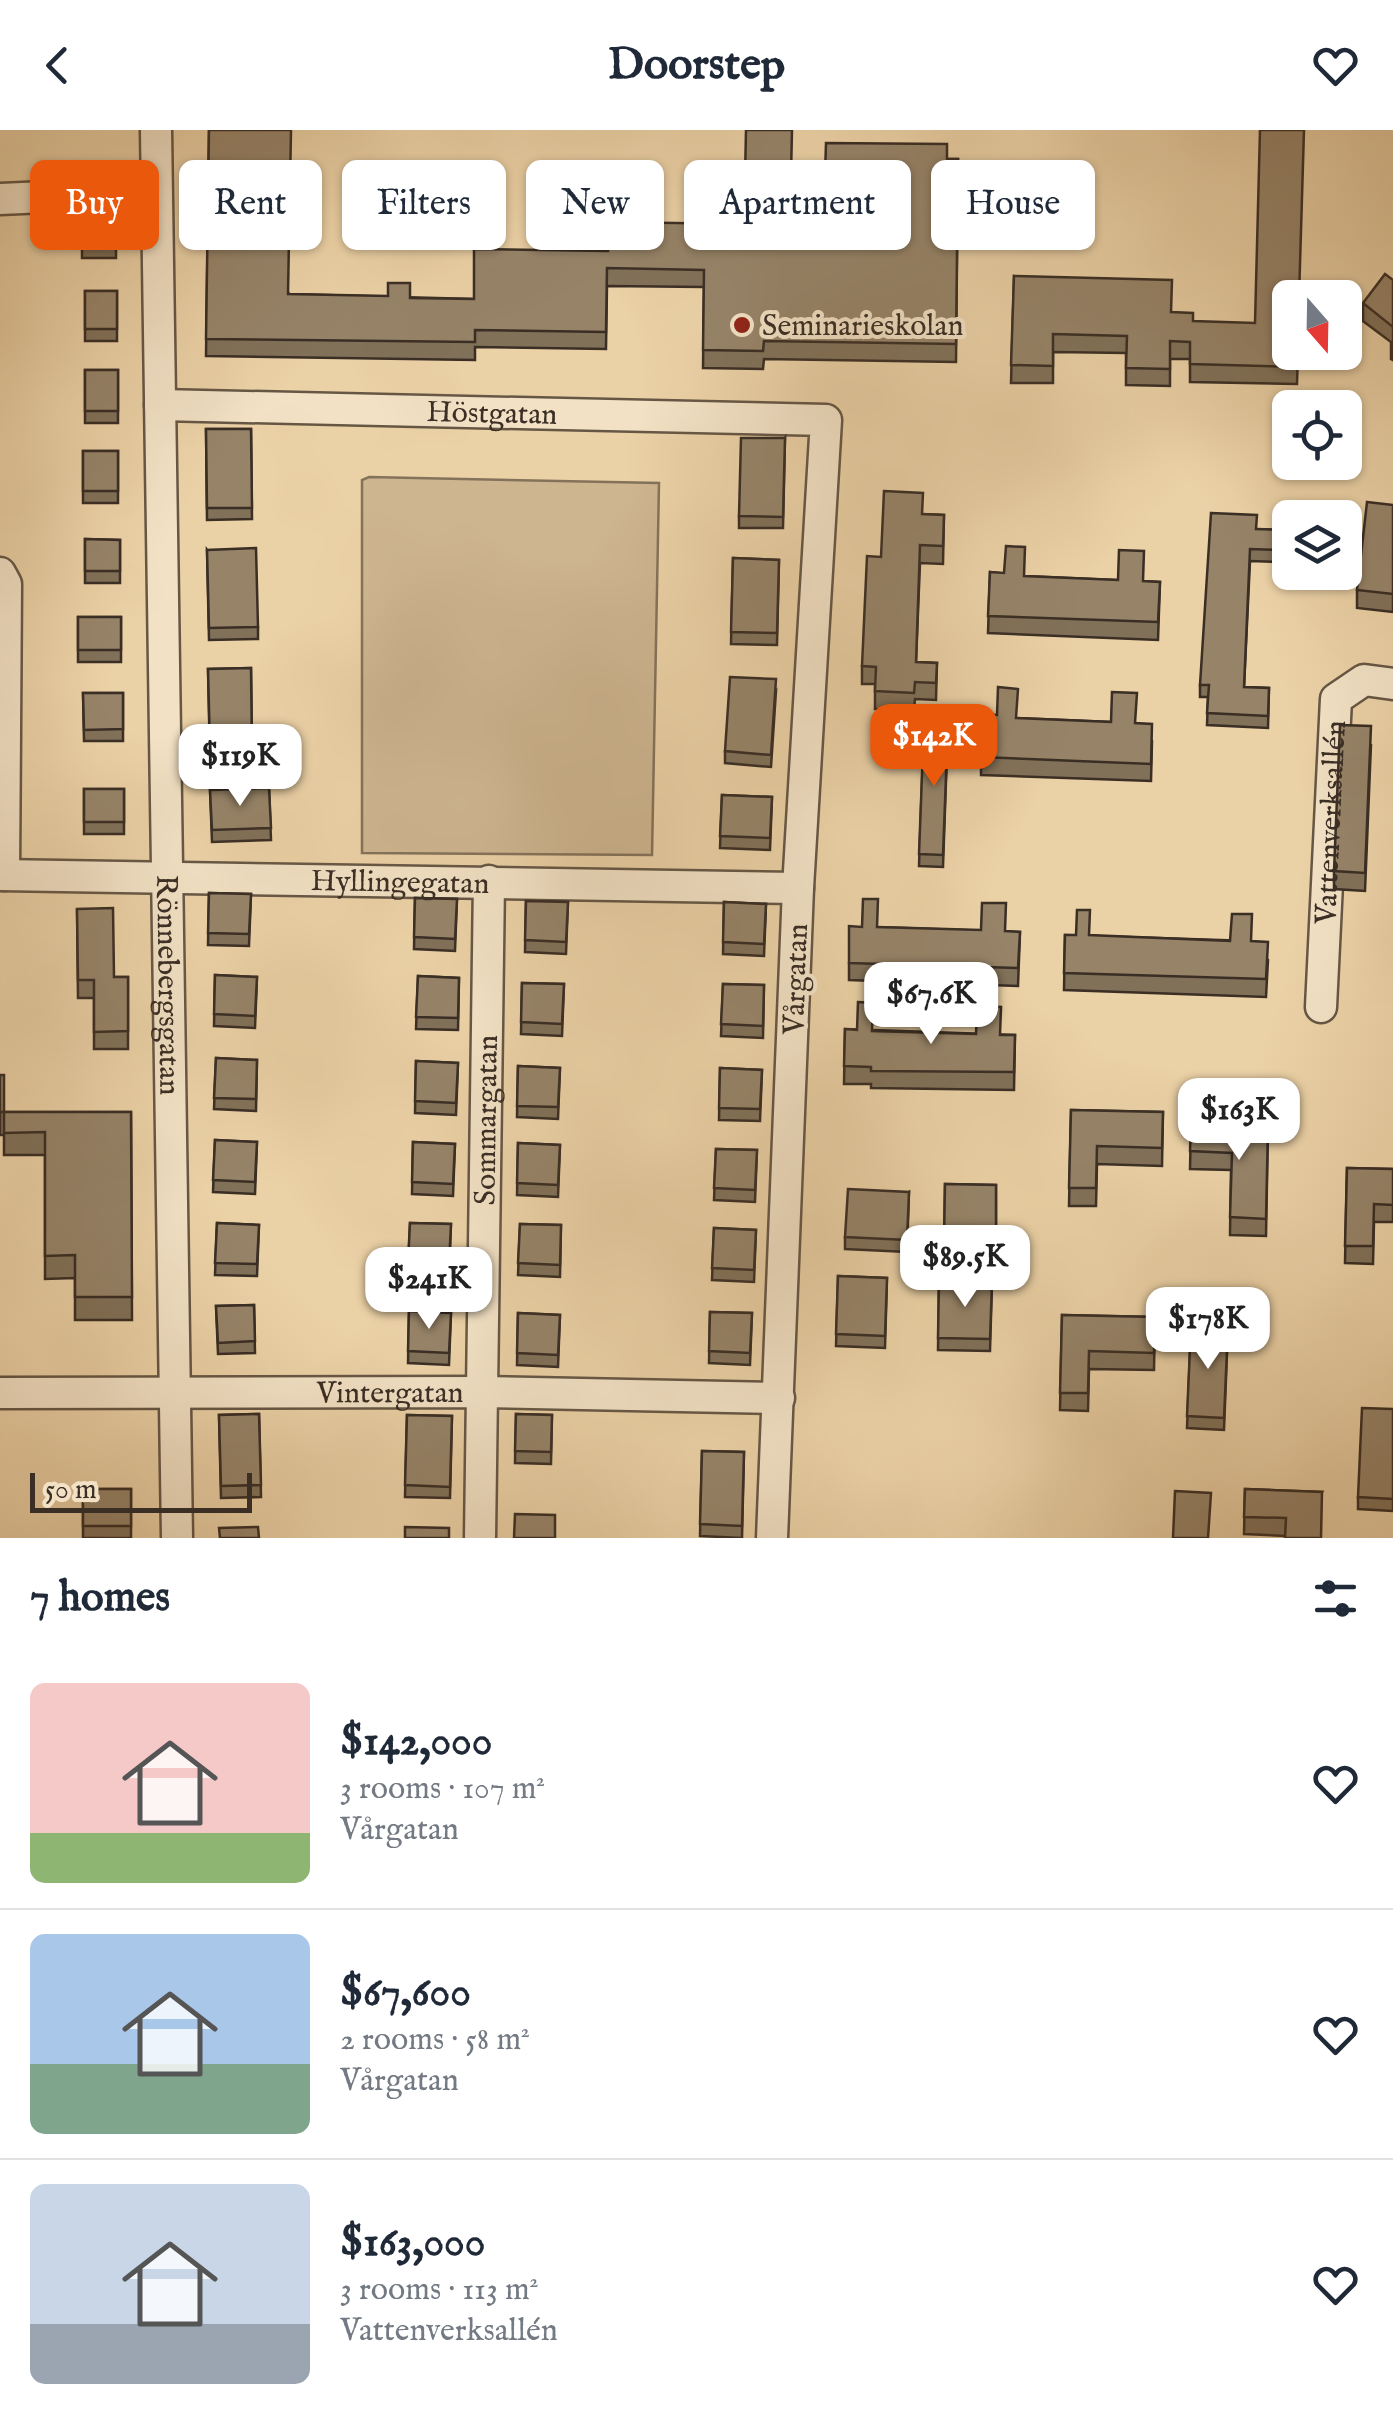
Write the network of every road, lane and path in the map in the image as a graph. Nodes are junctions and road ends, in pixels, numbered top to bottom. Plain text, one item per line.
1 (156, 130) edge
2 (156, 160) edge
3 (30, 198) edge
4 (0, 199) edge
5 (157, 250) edge
6 (160, 406) junction
7 (826, 420) joint
8 (0, 573) edge
9 (1393, 684) edge
10 (2, 875) edge
11 (167, 877) junction
12 (488, 882) junction
13 (798, 888) junction
14 (1321, 1007) dead end
15 (176, 1392) junction
16 (482, 1392) junction
17 (0, 1394) edge
18 (779, 1398) junction
19 (178, 1538) edge
20 (480, 1538) edge
21 (772, 1538) edge

1 - 2 street, Rönnebergsgatan
3 - 4 street
5 - 6 street, Rönnebergsgatan
6 - 7 street, Höstgatan
6 - 11 street, Rönnebergsgatan
7 - 13 street, Vårgatan
8 - 10 street
9 - 14 street, Vattenverksallén
10 - 11 street, Hyllingegatan
11 - 12 street, Hyllingegatan
11 - 15 street, Rönnebergsgatan
12 - 13 street, Hyllingegatan
12 - 16 street, Sommargatan
13 - 18 street, Vårgatan
15 - 16 street, Vintergatan
15 - 17 street, Vintergatan
15 - 19 street, Rönnebergsgatan
16 - 18 street, Vintergatan
16 - 20 street, Sommargatan
18 - 21 street, Vårgatan

